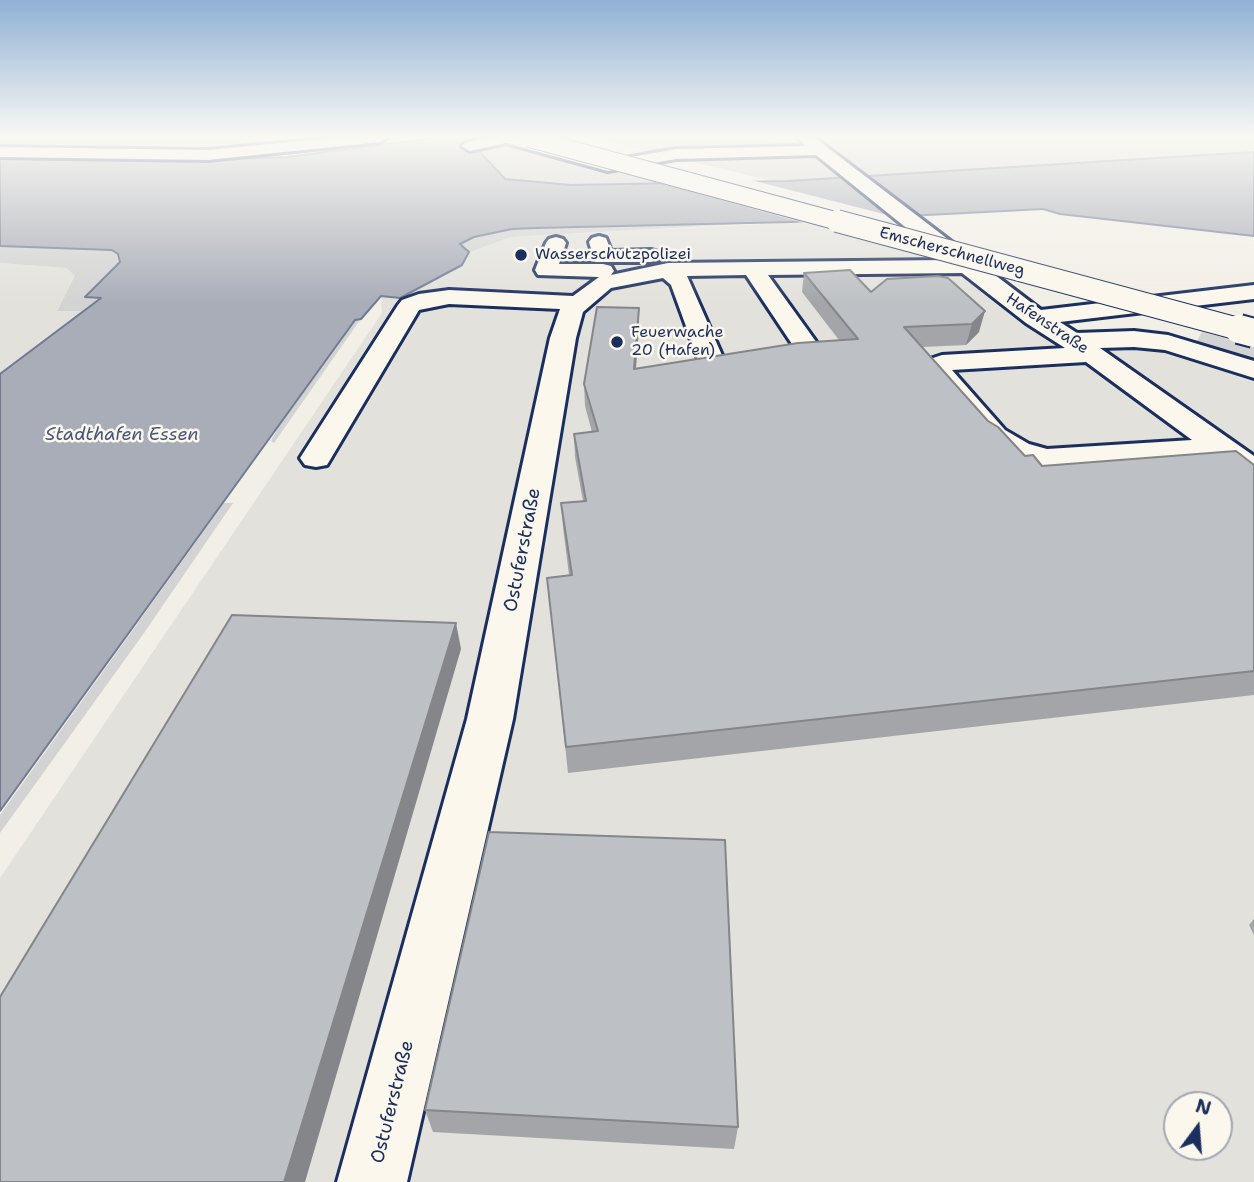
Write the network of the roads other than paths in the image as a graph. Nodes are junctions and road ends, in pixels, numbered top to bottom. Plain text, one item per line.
1 (733, 193) edge
2 (771, 193) edge
3 (874, 193) edge
4 (556, 243) dead end
5 (604, 263) junction
6 (679, 263) junction
7 (966, 266) junction
8 (754, 269) junction
9 (1254, 292) edge
10 (578, 303) junction
11 (1035, 317) junction
12 (1254, 319) edge
13 (1254, 333) edge
14 (1081, 348) junction
15 (809, 350) edge
16 (712, 362) edge
17 (1254, 370) edge
18 (1224, 447) junction
19 (316, 458) dead end
20 (1254, 471) edge
21 (372, 1182) edge

1 - 13 main road, Emscherschnellweg, bridge
2 - 12 main road, Emscherschnellweg
3 - 7 main road, Hafenstraße
4 - 5 main road
5 - 6 main road, Ostuferstraße
5 - 10 main road, Ostuferstraße
6 - 8 main road, Ostuferstraße
6 - 16 main road
7 - 8 main road, Ostuferstraße
7 - 11 main road, Hafenstraße
8 - 15 main road
9 - 11 main road
10 - 19 main road
10 - 21 main road, Ostuferstraße
11 - 14 main road, Hafenstraße
14 - 17 main road
14 - 18 main road, Hafenstraße
14 - 18 main road
18 - 20 main road, Hafenstraße

